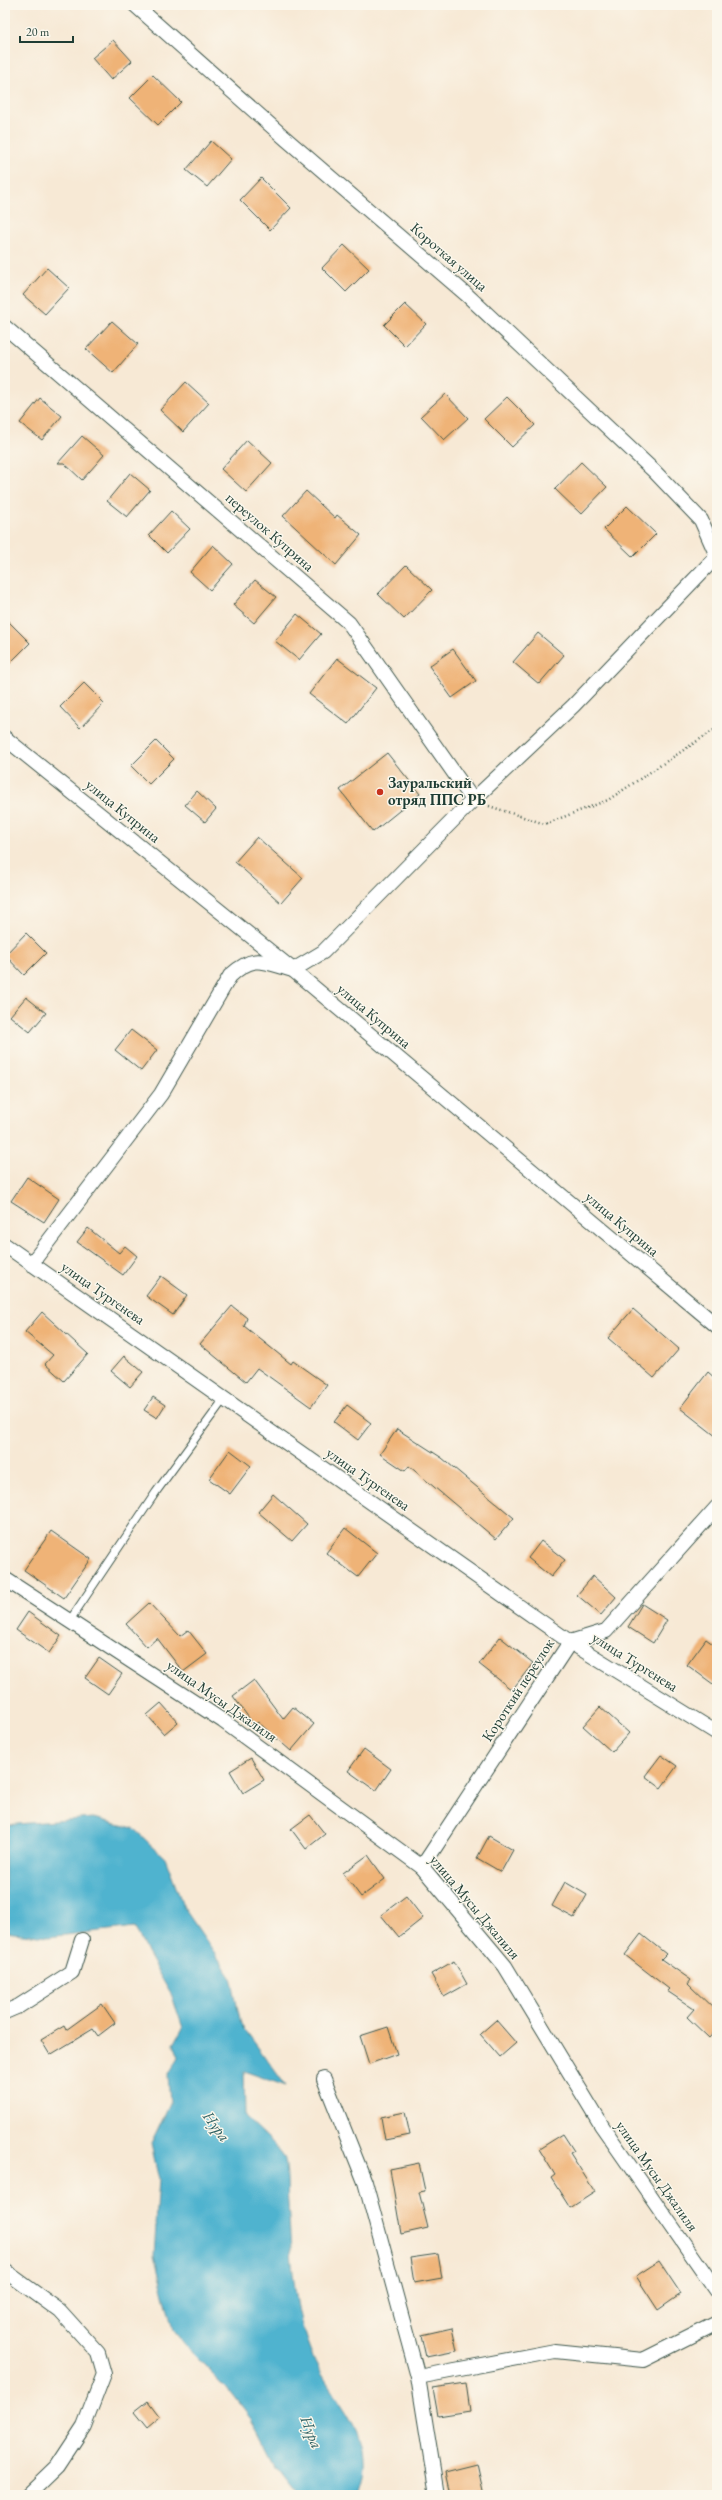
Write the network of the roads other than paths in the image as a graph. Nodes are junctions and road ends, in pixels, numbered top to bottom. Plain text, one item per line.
1 (135, 5) edge
2 (5, 327) edge
3 (716, 556) edge
4 (5, 738) edge
5 (473, 800) junction
6 (293, 970) junction
7 (5, 1246) edge
8 (31, 1264) junction
9 (717, 1326) edge
10 (224, 1399) junction
11 (717, 1507) edge
12 (5, 1579) edge
13 (70, 1620) junction
14 (570, 1642) junction
15 (717, 1733) edge
16 (422, 1867) junction
17 (82, 1940) dead end
18 (5, 2012) edge
19 (324, 2079) dead end
20 (5, 2271) edge
21 (717, 2291) edge
22 (717, 2322) edge
23 (418, 2377) junction
24 (28, 2495) edge
25 (437, 2495) edge

1 - 3 street, Короткая улица
2 - 5 street, переулок Куприна
3 - 5 street
4 - 6 street, улица Куприна
5 - 6 street
6 - 8 street
6 - 9 street, улица Куприна
7 - 8 street, улица Тургенева
8 - 10 street, улица Тургенева
10 - 13 lane
10 - 14 street, улица Тургенева
11 - 14 street, Короткий переулок
12 - 13 street, улица Мусы Джалиля
13 - 16 street, улица Мусы Джалиля
14 - 15 street, улица Тургенева
14 - 16 street, Короткий переулок
16 - 21 street, улица Мусы Джалиля
17 - 18 street
19 - 23 street
20 - 24 street
22 - 23 street
23 - 25 street

